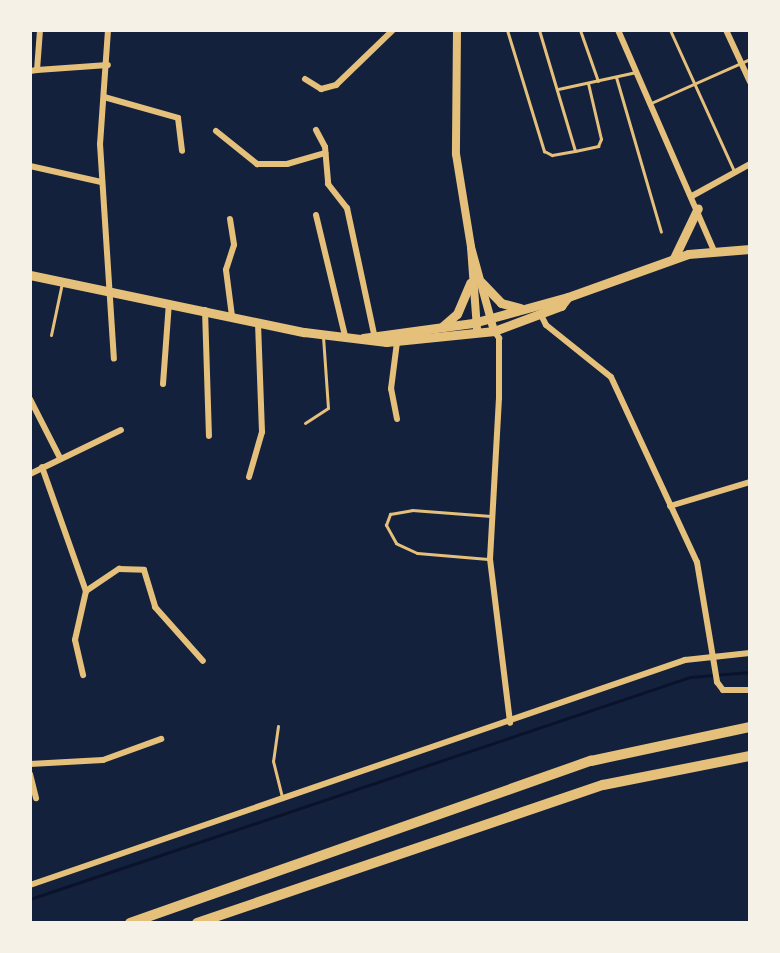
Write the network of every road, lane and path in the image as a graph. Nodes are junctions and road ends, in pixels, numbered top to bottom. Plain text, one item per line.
1 (40, 30) edge
2 (108, 30) edge
3 (393, 30) edge
4 (457, 30) edge
5 (507, 30) edge
6 (539, 30) edge
7 (580, 30) edge
8 (618, 30) edge
9 (670, 30) edge
10 (726, 30) edge
11 (750, 59) edge
12 (742, 63) junction
13 (108, 65) junction
14 (34, 70) edge
15 (637, 72) junction
16 (616, 77) junction
17 (305, 79) dead end
18 (598, 81) junction
19 (750, 82) edge
20 (588, 83) junction
21 (695, 84) junction
22 (558, 89) junction
23 (104, 97) junction
24 (651, 103) junction
25 (316, 130) dead end
26 (216, 131) dead end
27 (182, 151) dead end
28 (575, 151) junction
29 (326, 153) junction
30 (750, 164) edge
31 (30, 166) edge
32 (732, 172) junction
33 (101, 182) junction
34 (692, 196) junction
35 (698, 208) junction
36 (316, 215) dead end
37 (230, 219) dead end
38 (661, 232) dead end
39 (471, 247) junction
40 (713, 249) junction
41 (750, 249) edge
42 (674, 258) junction
43 (30, 275) edge
44 (62, 281) junction
45 (481, 282) junction
46 (471, 283) junction
47 (107, 291) junction
48 (568, 297) junction
49 (169, 303) junction
50 (520, 309) junction
51 (205, 310) junction
52 (541, 315) junction
53 (232, 316) junction
54 (491, 318) junction
55 (258, 322) junction
56 (476, 322) junction
57 (438, 328) junction
58 (494, 331) junction
59 (374, 334) junction
60 (478, 334) junction
61 (51, 335) dead end
62 (327, 335) junction
63 (345, 336) junction
64 (363, 338) junction
65 (397, 342) junction
66 (114, 359) dead end
67 (164, 384) dead end
68 (30, 399) edge
69 (397, 419) dead end
70 (305, 423) dead end
71 (122, 430) dead end
72 (209, 436) dead end
73 (60, 458) junction
74 (42, 467) junction
75 (30, 474) edge
76 (249, 477) dead end
77 (750, 482) edge
78 (670, 506) junction
79 (491, 516) junction
80 (490, 559) junction
81 (86, 591) junction
82 (750, 653) edge
83 (711, 655) junction
84 (203, 661) dead end
85 (83, 675) dead end
86 (750, 690) edge
87 (510, 723) junction
88 (278, 726) dead end
89 (750, 727) edge
90 (161, 739) dead end
91 (750, 756) edge
92 (30, 764) edge
93 (30, 774) edge
94 (36, 798) dead end
95 (283, 798) junction
96 (30, 885) edge
97 (130, 923) edge
98 (197, 923) edge

1 - 14 street
2 - 13 street
3 - 17 street
4 - 39 street
5 - 28 lane
6 - 22 lane
7 - 18 lane
8 - 15 street
9 - 21 lane
10 - 12 street
11 - 12 lane
12 - 19 street
12 - 21 lane
13 - 14 street
13 - 23 street
15 - 16 lane
15 - 24 street
16 - 18 lane
16 - 38 lane
18 - 20 lane
20 - 22 lane
20 - 28 lane
21 - 24 lane
21 - 32 lane
22 - 28 lane
23 - 27 street
23 - 33 street
24 - 34 street
25 - 29 street
26 - 29 street
29 - 59 street
30 - 32 street
31 - 33 street
32 - 34 street
33 - 47 street
34 - 35 street
35 - 40 street
35 - 42 main road
36 - 63 street
37 - 53 street
39 - 45 street
39 - 46 street
40 - 41 main road
40 - 42 main road
42 - 48 main road
43 - 44 main road
44 - 47 main road
44 - 61 lane
45 - 50 main road
45 - 54 street
46 - 56 street
46 - 57 main road
47 - 49 main road
47 - 66 street
48 - 50 main road
48 - 52 main road
49 - 51 main road
49 - 67 street
50 - 54 main road
51 - 53 main road
51 - 72 street
52 - 58 main road
52 - 78 street
53 - 55 main road
54 - 56 main road
54 - 58 street
55 - 62 main road
55 - 76 street
56 - 57 main road
56 - 60 street
57 - 59 main road
58 - 60 main road
58 - 79 street
59 - 64 main road
60 - 65 main road
62 - 63 main road
62 - 70 lane
63 - 64 main road
64 - 65 main road
65 - 69 street
68 - 73 street
71 - 73 street
73 - 74 street
74 - 75 street
74 - 81 street
77 - 78 street
78 - 83 street
79 - 80 street
79 - 80 lane
80 - 87 street
81 - 84 street
81 - 85 street
82 - 83 street
83 - 86 street
83 - 87 street
87 - 95 street
88 - 95 lane
89 - 97 main road
90 - 92 street
91 - 98 main road
93 - 94 street
95 - 96 street

